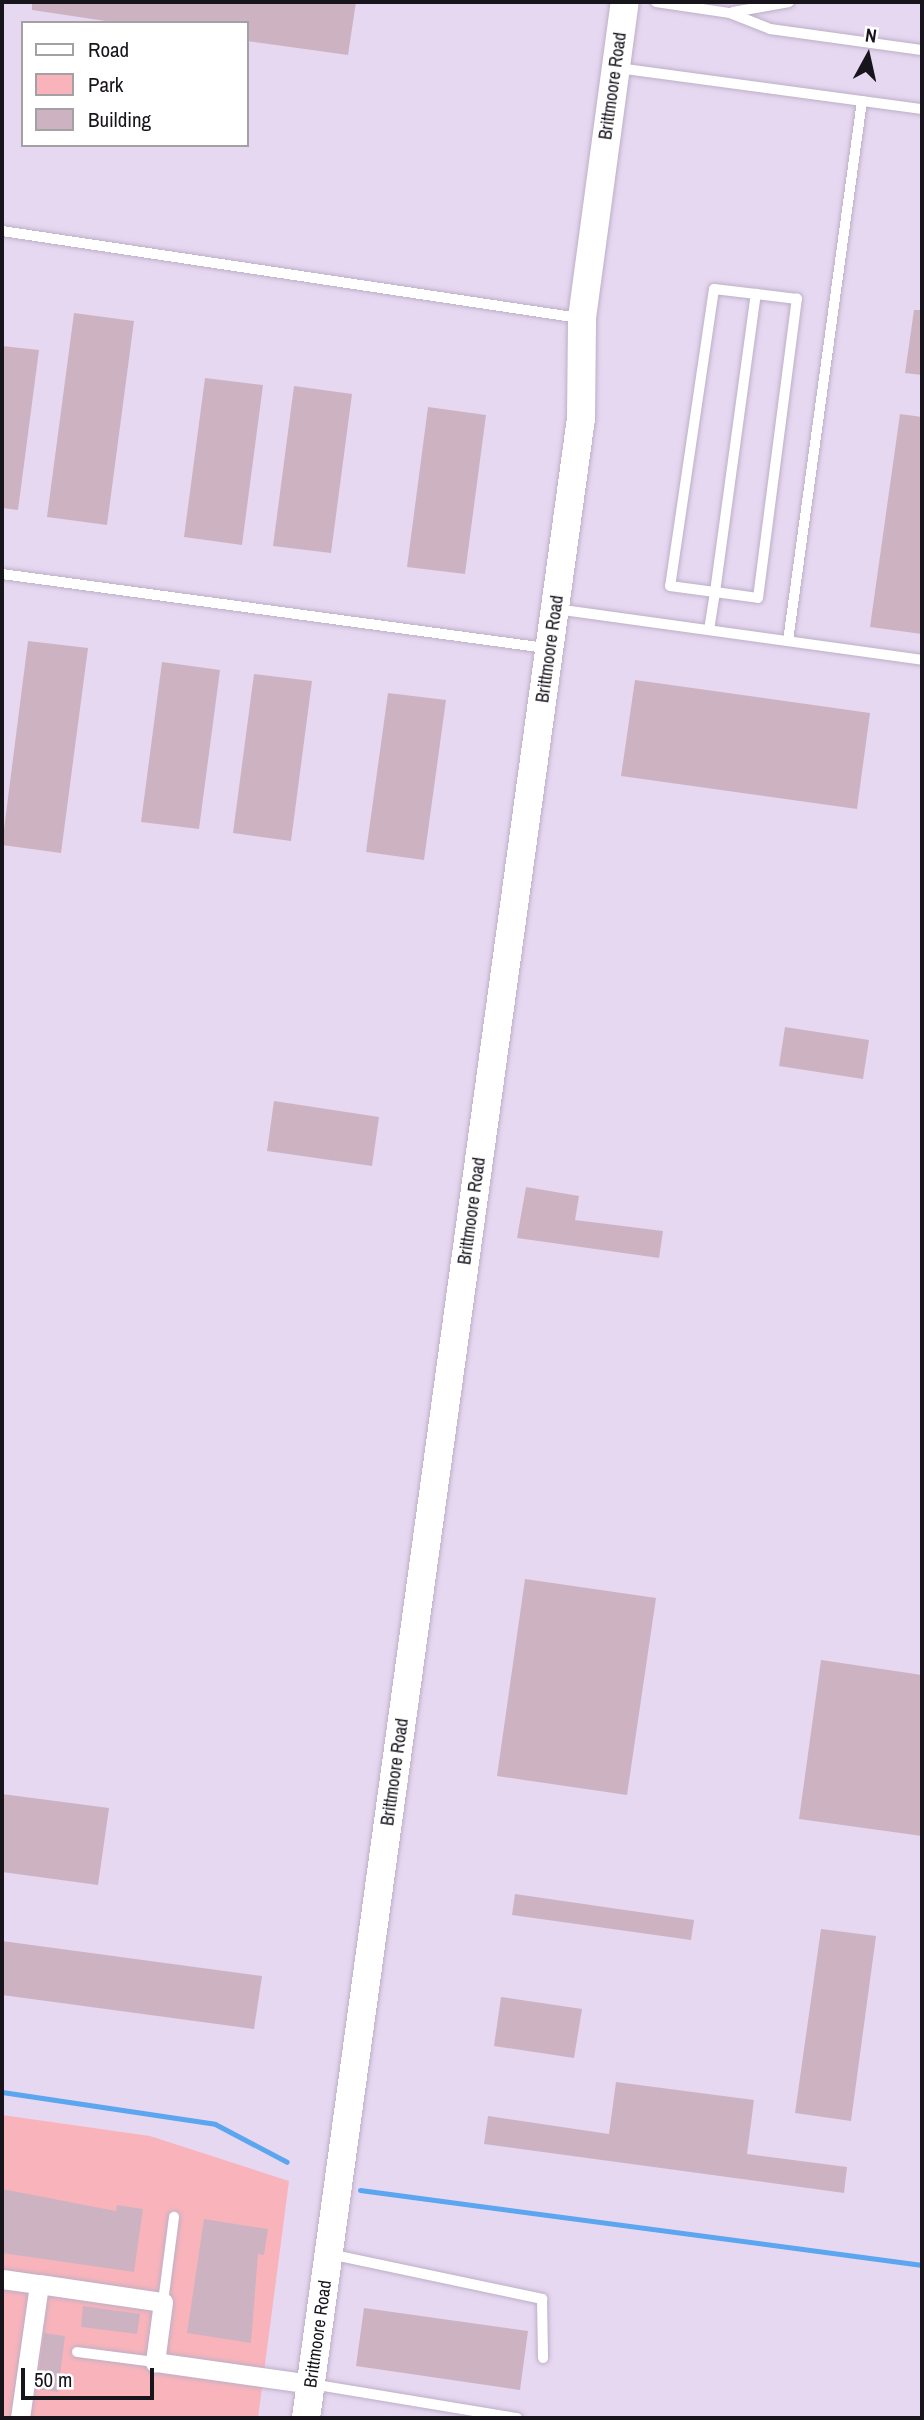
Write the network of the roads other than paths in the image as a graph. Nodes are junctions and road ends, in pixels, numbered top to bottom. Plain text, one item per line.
1 (625, 2) edge
2 (656, 2) edge
3 (789, 2) edge
4 (685, 4) edge
5 (729, 13) junction
6 (922, 50) edge
7 (616, 68) junction
8 (862, 101) junction
9 (922, 109) edge
10 (2, 231) edge
11 (757, 294) junction
12 (582, 318) junction
13 (2, 574) edge
14 (715, 592) junction
15 (555, 609) junction
16 (709, 630) junction
17 (788, 641) junction
18 (550, 648) junction
19 (922, 660) edge
20 (174, 2217) dead end
21 (329, 2254) junction
22 (2, 2279) edge
23 (38, 2284) junction
24 (163, 2302) junction
25 (76, 2352) dead end
26 (543, 2358) dead end
27 (155, 2362) junction
28 (311, 2384) junction
29 (20, 2418) edge
30 (306, 2418) edge
31 (517, 2418) edge

1 - 7 main road, Brittmoore Road
2 - 4 lane
3 - 5 lane
4 - 5 lane
5 - 6 lane
7 - 8 lane
7 - 12 main road, Brittmoore Road
8 - 9 lane
8 - 17 lane
10 - 12 lane
11 - 14 lane
11 - 14 lane
11 - 14 lane
12 - 15 main road, Brittmoore Road
13 - 18 lane
14 - 16 lane
15 - 16 lane
15 - 18 main road, Brittmoore Road
16 - 17 lane
17 - 19 lane
18 - 21 main road, Brittmoore Road
20 - 24 lane
21 - 26 lane
21 - 28 main road, Brittmoore Road
22 - 23 street
23 - 24 street
23 - 29 street
24 - 27 street
25 - 27 lane
27 - 28 street
28 - 30 main road, Brittmoore Road
28 - 31 lane

